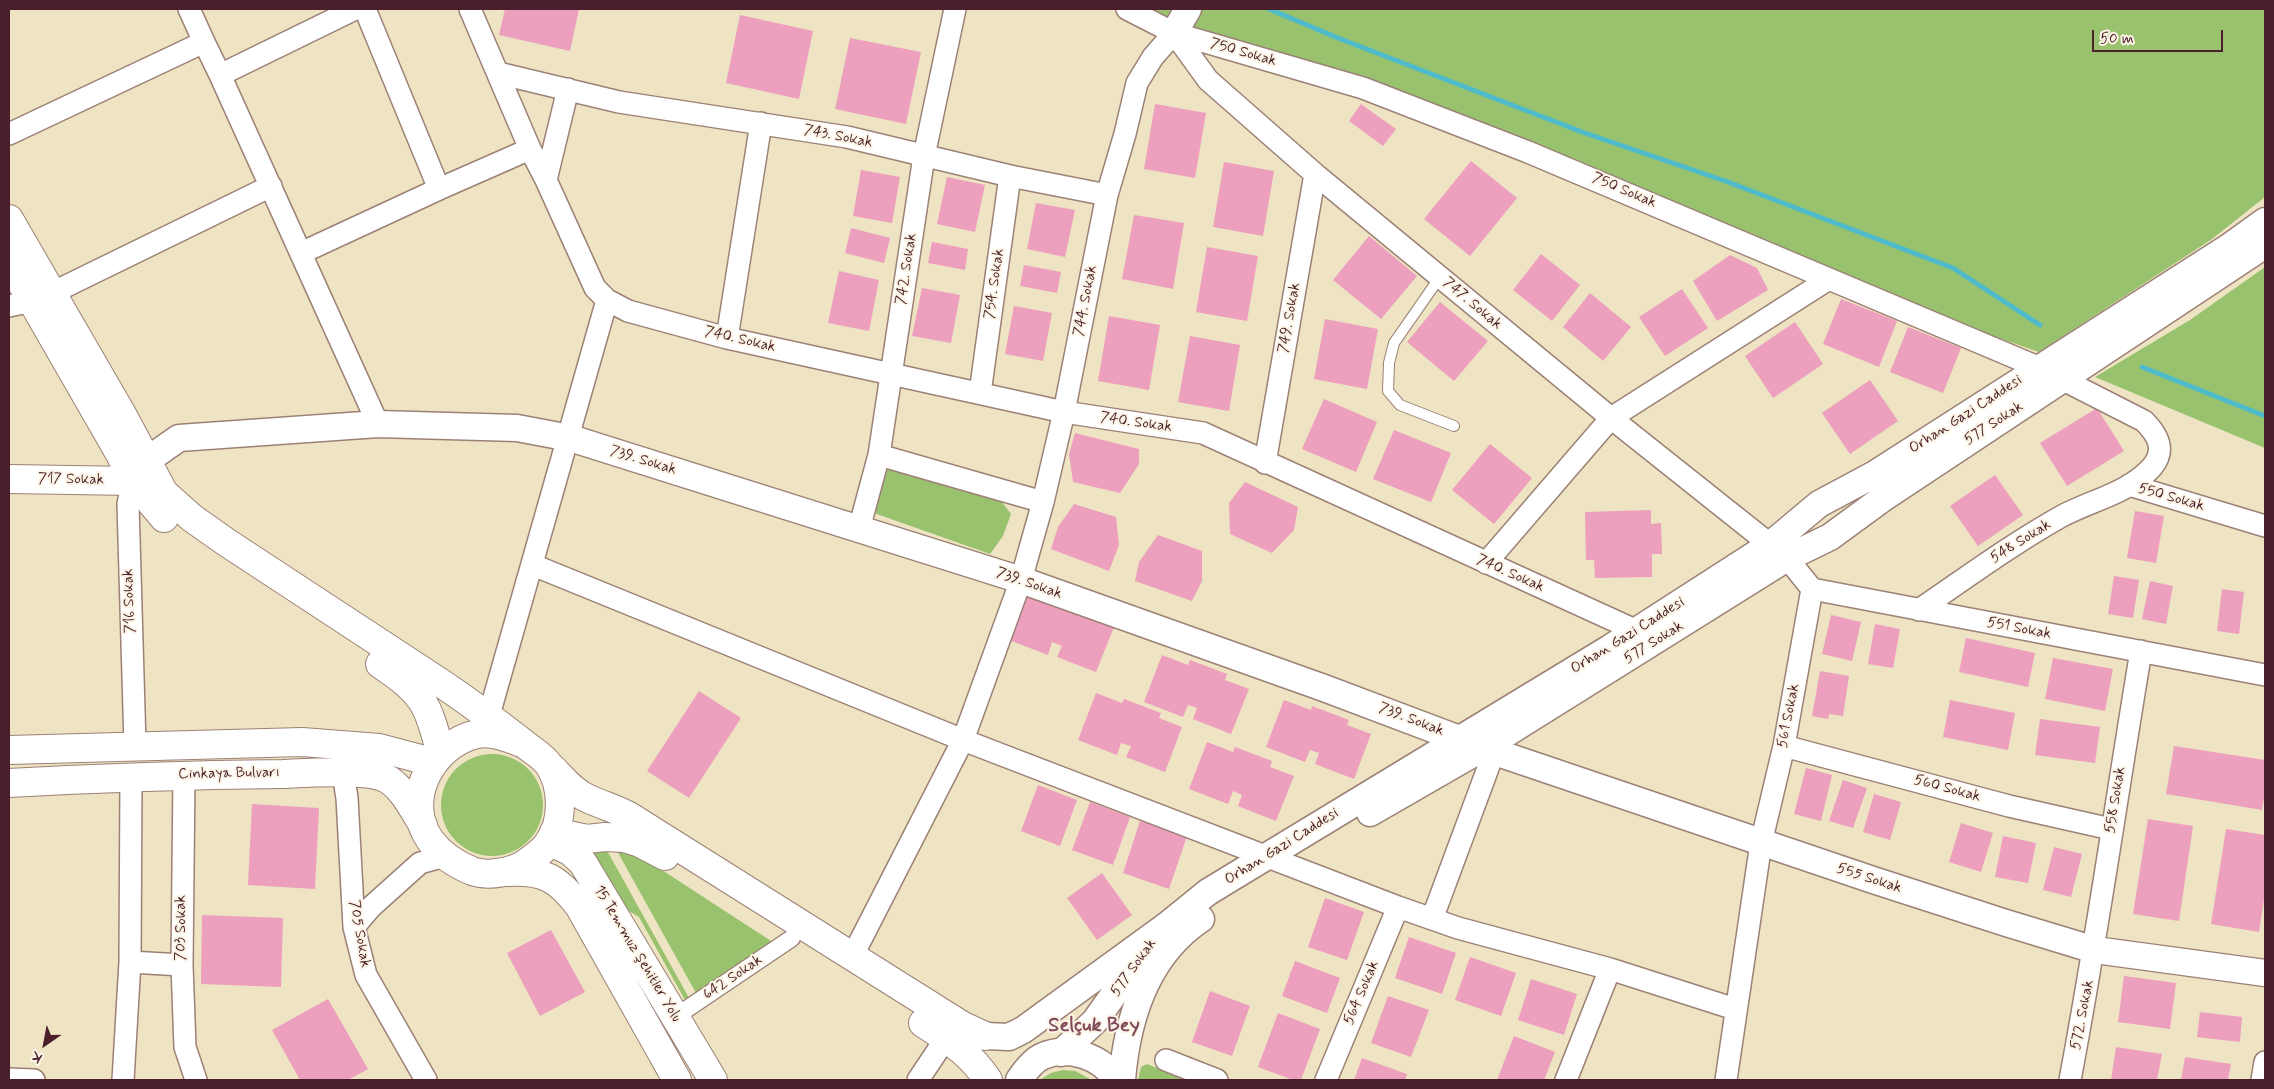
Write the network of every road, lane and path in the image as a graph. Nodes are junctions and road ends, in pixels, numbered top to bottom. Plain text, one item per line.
1 (189, 9) edge
2 (355, 9) edge
3 (365, 9) edge
4 (470, 9) edge
5 (955, 9) edge
6 (1127, 9) edge
7 (1188, 9) edge
8 (1174, 33) junction
9 (204, 42) junction
10 (498, 73) junction
11 (220, 75) junction
12 (568, 89) junction
13 (761, 123) junction
14 (9, 134) edge
15 (530, 148) junction
16 (924, 156) junction
17 (1315, 174) junction
18 (1010, 176) junction
19 (546, 180) junction
20 (270, 186) junction
21 (439, 189) junction
22 (1107, 195) junction
23 (9, 219) edge
24 (2265, 221) edge
25 (2265, 245) edge
26 (301, 253) junction
27 (9, 261) edge
28 (1440, 277) junction
29 (1829, 279) junction
30 (31, 300) edge
31 (607, 300) junction
32 (727, 338) junction
33 (890, 373) junction
34 (2051, 374) junction
35 (980, 393) junction
36 (1064, 412) junction
37 (1611, 418) junction
38 (378, 424) junction
39 (1454, 426) dead end
40 (570, 438) junction
41 (879, 455) junction
42 (1265, 462) junction
43 (140, 471) junction
44 (9, 479) edge
45 (2129, 486) junction
46 (1043, 502) junction
47 (2265, 526) edge
48 (858, 529) junction
49 (1778, 551) junction
50 (1486, 563) junction
51 (532, 565) junction
52 (1021, 580) junction
53 (1812, 589) junction
54 (1919, 610) junction
55 (1636, 631) junction
56 (2141, 651) junction
57 (2265, 675) edge
58 (489, 715) junction
59 (1459, 738) junction
60 (962, 740) junction
61 (524, 744) junction
62 (134, 745) junction
63 (1784, 746) junction
64 (9, 750) edge
65 (1489, 750) junction
66 (437, 758) junction
67 (550, 766) junction
68 (343, 773) junction
69 (184, 775) junction
70 (132, 776) junction
71 (9, 782) edge
72 (424, 828) junction
73 (2111, 828) junction
74 (552, 837) junction
75 (1761, 842) junction
76 (445, 856) junction
77 (1276, 860) junction
78 (502, 873) junction
79 (1398, 907) junction
80 (1432, 919) junction
81 (1166, 926) junction
82 (354, 928) junction
83 (792, 938) junction
84 (2095, 950) junction
85 (853, 956) junction
86 (130, 962) junction
87 (182, 965) junction
88 (1610, 968) junction
89 (2265, 973) edge
90 (1735, 1009) junction
91 (675, 1017) junction
92 (985, 1036) junction
93 (946, 1038) junction
94 (1052, 1054) junction
95 (1166, 1060) dead end
96 (2265, 1062) edge
97 (9, 1079) edge
98 (34, 1080) edge
99 (123, 1080) edge
100 (196, 1080) edge
101 (426, 1080) edge
102 (677, 1080) edge
103 (713, 1080) edge
104 (918, 1080) edge
105 (988, 1080) edge
106 (1019, 1080) edge
107 (1116, 1080) edge
108 (1122, 1080) edge
109 (1217, 1080) edge
110 (1326, 1080) edge
111 (1566, 1080) edge
112 (1726, 1080) edge
113 (2070, 1080) edge
114 (2262, 1080) edge

1 - 9 street
2 - 11 street
3 - 21 street
4 - 10 street
5 - 16 street, 742. Sokak
6 - 8 street, 750 Sokak
7 - 8 street
8 - 17 street, 747. Sokak
8 - 22 street, 744. Sokak
8 - 29 street, 750 Sokak
9 - 11 street
9 - 14 street
10 - 12 street, 743. Sokak
10 - 15 street
11 - 20 street
12 - 13 street, 743. Sokak
12 - 19 street
13 - 16 street, 743. Sokak
13 - 32 street
15 - 19 street
15 - 21 street
16 - 18 street, 743. Sokak
16 - 33 street, 742. Sokak
17 - 28 street, 747. Sokak
17 - 42 street, 749. Sokak
18 - 22 street, 743. Sokak
18 - 35 street, 754. Sokak
19 - 31 street
20 - 26 street
20 - 30 street
21 - 26 street
22 - 36 street, 744. Sokak
23 - 30 main road
24 - 34 street, Orhan Gazi Caddesi
25 - 34 street
26 - 38 street
27 - 30 main road
28 - 37 street, 747. Sokak
28 - 39 lane
29 - 34 street, 750 Sokak
29 - 37 street
30 - 43 main road
31 - 32 street, 740. Sokak
31 - 40 street
32 - 33 street, 740. Sokak
33 - 35 street, 740. Sokak
33 - 41 street, 742. Sokak
34 - 45 street, 550 Sokak
34 - 49 street, 577 Sokak
35 - 36 street, 740. Sokak
36 - 42 street, 740. Sokak
36 - 46 street, 744. Sokak
37 - 49 street, 747. Sokak
37 - 50 street
38 - 40 street, 739. Sokak
38 - 43 street, 739. Sokak
40 - 48 street, 739. Sokak
40 - 51 street
41 - 46 street
41 - 48 street, 742. Sokak
42 - 50 street, 740. Sokak
43 - 44 main road, 717 Sokak
43 - 58 main road
43 - 62 street, 716 Sokak
43 - 66 main road
45 - 47 street, 550 Sokak
45 - 54 street, 548 Sokak
46 - 52 street, 744. Sokak
48 - 52 street, 739. Sokak
49 - 53 street
49 - 55 street, Orhan Gazi Caddesi
49 - 65 street, 577 Sokak
50 - 55 street, 740. Sokak
51 - 58 street
51 - 60 street
52 - 59 street, 739. Sokak
52 - 60 street, 744. Sokak
53 - 54 street, 551 Sokak
53 - 63 street, 561 Sokak
54 - 56 street, 551 Sokak
55 - 59 street, Orhan Gazi Caddesi
56 - 57 street, 551 Sokak
56 - 73 street, 558 Sokak
58 - 61 main road
59 - 65 street, 739. Sokak
59 - 77 street, Orhan Gazi Caddesi
60 - 77 street
60 - 85 street, 744. Sokak
61 - 66 main road
61 - 67 main road
62 - 64 main road, Cinkaya Bulvarı
62 - 66 main road, Cinkaya Bulvarı
63 - 73 street, 560 Sokak
63 - 75 street, 561 Sokak
65 - 75 street, 555 Sokak
65 - 77 street, 577 Sokak
65 - 80 street
66 - 72 main road
67 - 74 main road
67 - 85 main road
68 - 69 main road, Cinkaya Bulvarı
68 - 72 main road, Cinkaya Bulvarı
68 - 82 street, 705 Sokak
69 - 70 main road, Cinkaya Bulvarı
69 - 87 street, 703 Sokak
70 - 71 main road, Cinkaya Bulvarı
70 - 86 street
72 - 76 main road
73 - 84 street, 558 Sokak
74 - 78 main road
74 - 83 main road
74 - 91 main road, 15 Temmuz Şehitler Yolu
75 - 84 street, 555 Sokak
75 - 90 street, 561 Sokak
76 - 78 main road
76 - 82 street
77 - 79 street
77 - 81 street, Orhan Gazi Caddesi
77 - 108 street, 577 Sokak
78 - 102 main road, 15 Temmuz Şehitler Yolu
79 - 80 street
79 - 110 street, 564 Sokak
80 - 88 street
81 - 92 street, Orhan Gazi Caddesi
81 - 94 street, 577 Sokak
82 - 101 street, 705 Sokak
83 - 91 street, 642 Sokak
83 - 93 main road
84 - 89 street, 555 Sokak
84 - 113 street, 572. Sokak
85 - 92 main road
86 - 87 street
86 - 99 street
87 - 100 street, 703 Sokak
88 - 90 street
88 - 111 street
90 - 112 street, 561 Sokak
91 - 103 main road, 15 Temmuz Şehitler Yolu
92 - 94 street
93 - 104 street
93 - 105 main road
94 - 106 street, 577 Sokak
94 - 107 street
95 - 109 street
96 - 114 street
97 - 98 street

